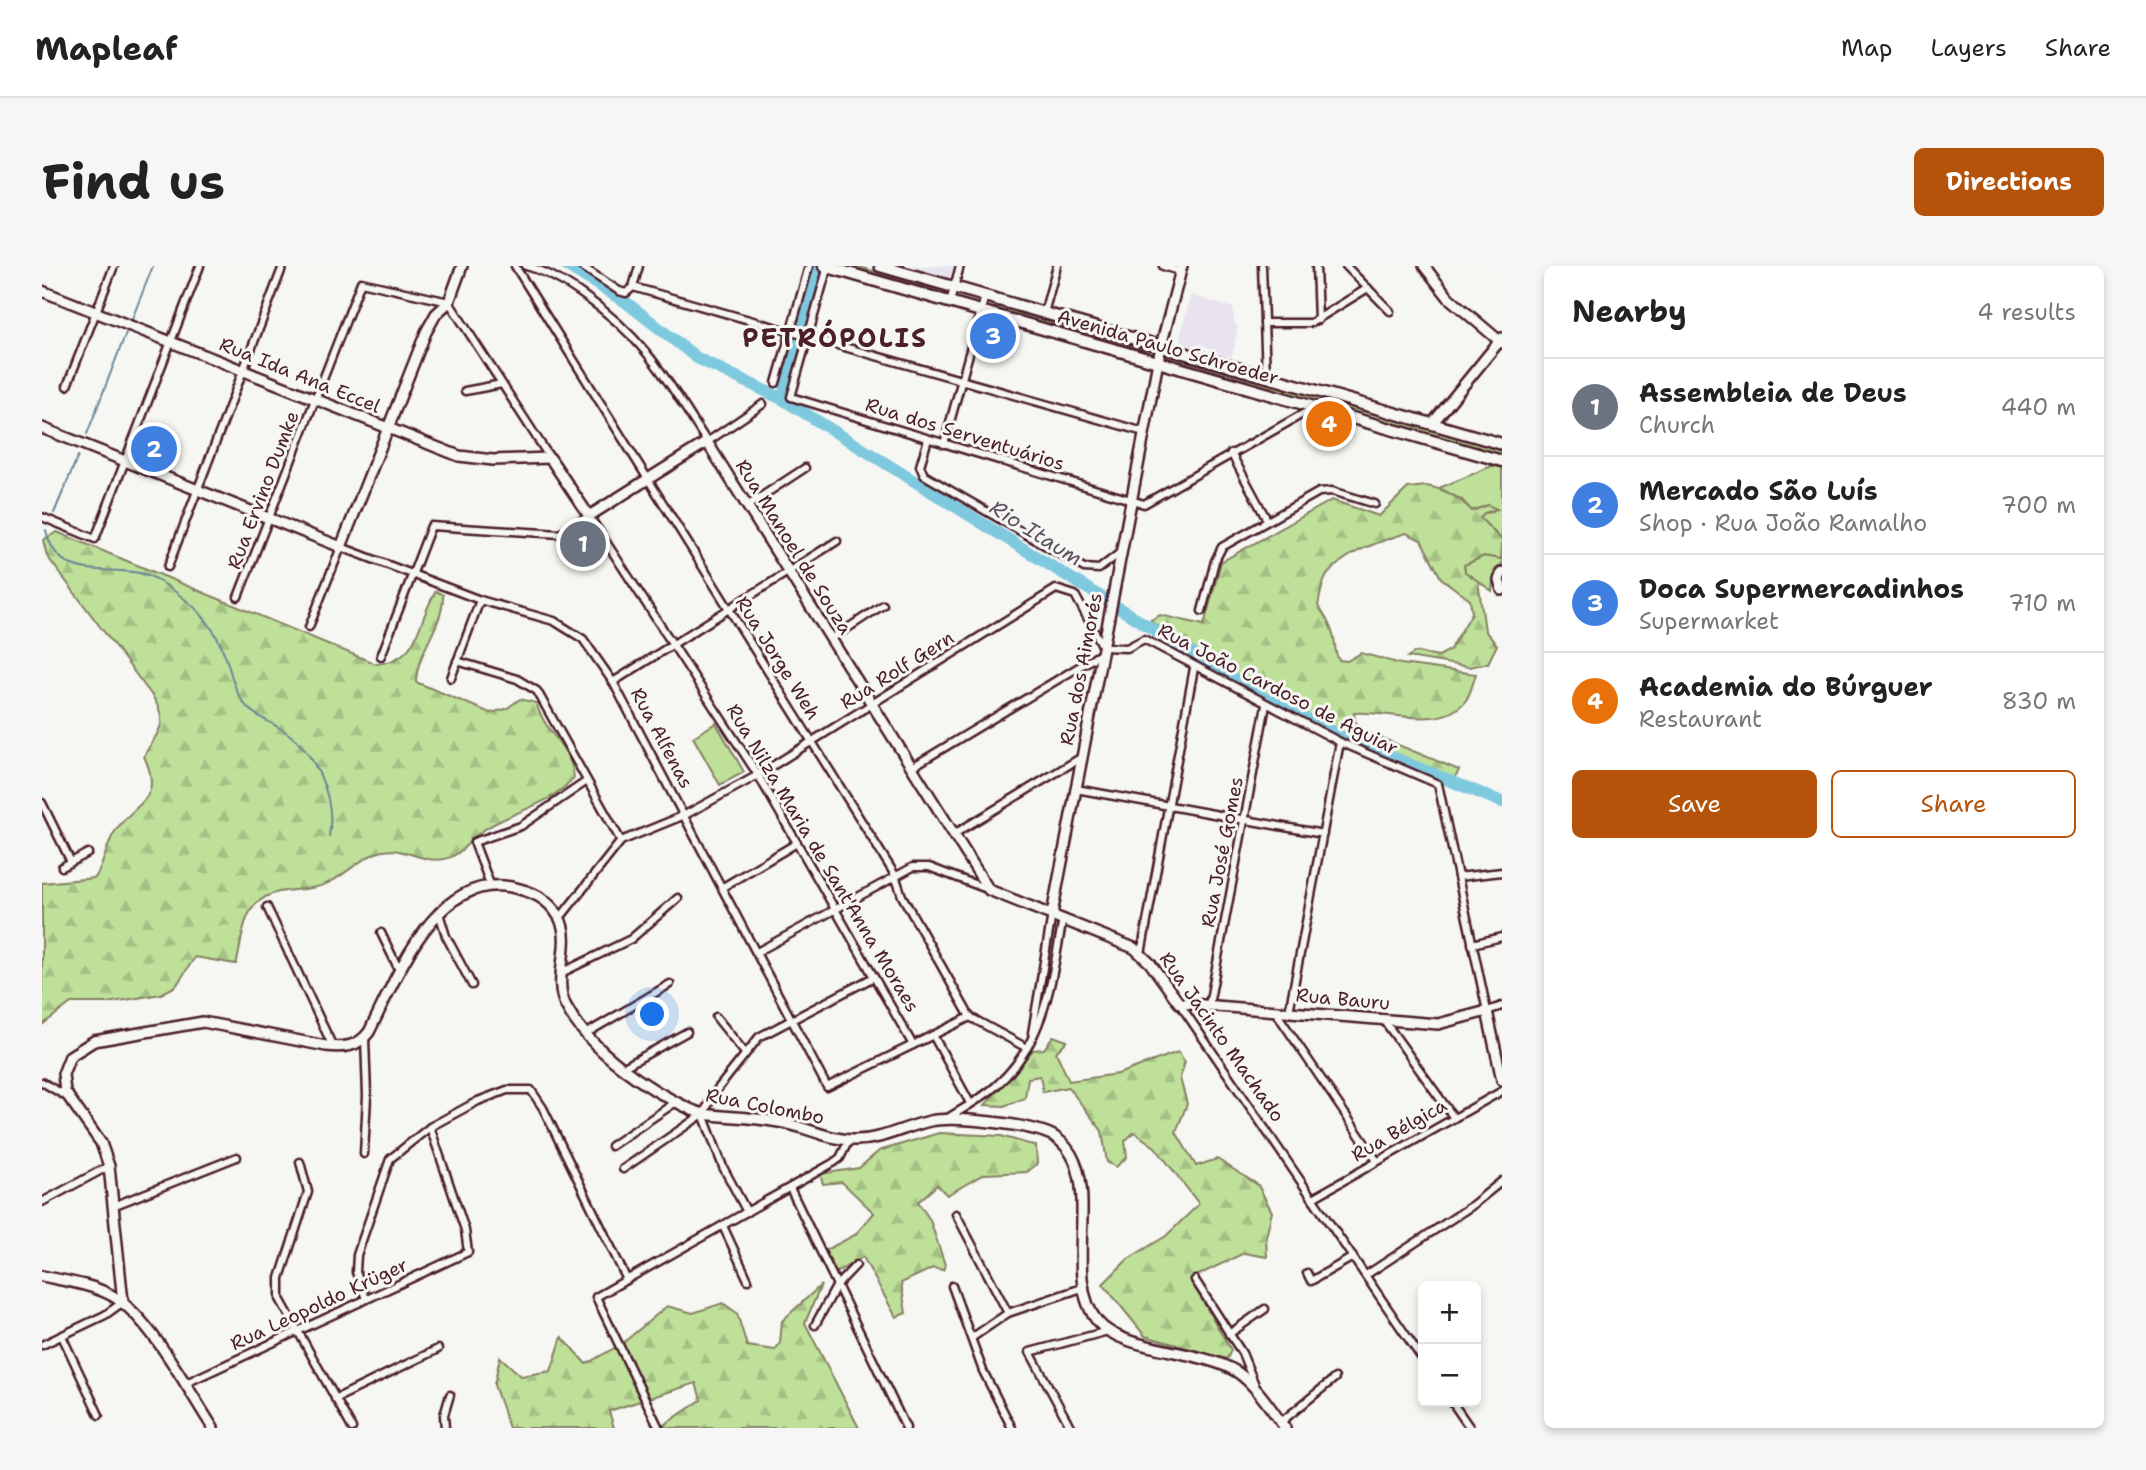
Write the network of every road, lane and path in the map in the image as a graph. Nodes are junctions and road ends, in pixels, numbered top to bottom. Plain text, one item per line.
1 (114, 266) edge
2 (200, 266) edge
3 (284, 266) edge
4 (462, 266) edge
5 (514, 266) edge
6 (526, 266) edge
7 (581, 266) edge
8 (639, 266) edge
9 (809, 266) edge
10 (827, 266) edge
11 (880, 266) edge
12 (960, 266) edge
13 (1057, 266) edge
14 (1163, 266) edge
15 (1262, 266) edge
16 (1316, 266) edge
17 (1346, 266) edge
18 (1424, 266) edge
19 (1181, 268) edge
20 (633, 287) junction
21 (954, 287) junction
22 (1368, 288) junction
23 (42, 291) edge
24 (985, 296) junction
25 (449, 302) junction
26 (950, 302) junction
27 (981, 311) junction
28 (1390, 311) dead end
29 (96, 312) junction
30 (1044, 313) junction
31 (1318, 320) junction
32 (1264, 323) junction
33 (790, 331) junction
34 (808, 336) junction
35 (1501, 341) edge
36 (171, 342) junction
37 (1160, 346) junction
38 (1157, 362) junction
39 (243, 371) junction
40 (1266, 376) junction
41 (962, 380) junction
42 (775, 383) dead end
43 (502, 384) junction
44 (66, 386) dead end
45 (465, 391) dead end
46 (315, 400) junction
47 (763, 404) dead end
48 (1315, 407) junction
49 (1432, 424) junction
50 (42, 428) edge
51 (387, 428) junction
52 (1144, 432) junction
53 (928, 439) junction
54 (707, 442) junction
55 (944, 444) junction
56 (1502, 444) edge
57 (1231, 453) junction
58 (550, 457) junction
59 (125, 461) junction
60 (1502, 461) edge
61 (805, 468) dead end
62 (648, 479) junction
63 (197, 489) junction
64 (1131, 500) junction
65 (1375, 504) dead end
66 (747, 506) junction
67 (589, 516) junction
68 (44, 518) edge
69 (269, 518) junction
70 (1267, 520) junction
71 (42, 527) edge
72 (837, 541) dead end
73 (341, 547) junction
74 (1121, 552) junction
75 (167, 567) dead end
76 (788, 571) junction
77 (1502, 572) edge
78 (412, 574) junction
79 (1502, 590) edge
80 (238, 597) dead end
81 (480, 600) junction
82 (883, 605) dead end
83 (729, 609) junction
84 (1202, 611) dead end
85 (309, 627) dead end
86 (831, 639) junction
87 (672, 645) junction
88 (1102, 650) junction
89 (381, 656) dead end
90 (457, 661) junction
91 (1195, 668) junction
92 (450, 678) dead end
93 (613, 682) junction
94 (872, 705) junction
95 (1266, 705) junction
96 (811, 742) junction
97 (1340, 742) junction
98 (1082, 757) junction
99 (912, 767) junction
100 (758, 775) junction
101 (587, 781) junction
102 (1076, 789) junction
103 (42, 803) edge
104 (1169, 806) junction
105 (685, 815) junction
106 (1244, 820) junction
107 (954, 834) junction
108 (1323, 834) junction
109 (621, 841) junction
110 (797, 843) junction
111 (88, 853) dead end
112 (71, 862) junction
113 (62, 867) dead end
114 (1502, 872) edge
115 (895, 875) junction
116 (1458, 877) junction
117 (490, 884) junction
118 (723, 887) junction
119 (989, 890) junction
120 (678, 898) dead end
121 (267, 907) dead end
122 (835, 909) junction
123 (439, 913) junction
124 (1052, 914) junction
125 (559, 918) junction
126 (1063, 918) junction
127 (381, 933) dead end
128 (1502, 937) edge
129 (1472, 944) junction
130 (757, 953) junction
131 (1141, 954) junction
132 (400, 972) junction
133 (561, 973) junction
134 (874, 977) junction
135 (670, 984) dead end
136 (472, 985) dead end
137 (1179, 1003) junction
138 (1209, 1005) junction
139 (1502, 1006) edge
140 (1275, 1011) junction
141 (1487, 1011) junction
142 (1289, 1012) junction
143 (716, 1017) dead end
144 (970, 1017) junction
145 (792, 1020) junction
146 (1383, 1020) junction
147 (687, 1032) dead end
148 (587, 1033) junction
149 (933, 1035) junction
150 (365, 1038) junction
151 (1031, 1039) junction
152 (913, 1045) junction
153 (334, 1047) junction
154 (1027, 1048) junction
155 (745, 1053) junction
156 (622, 1068) junction
157 (1502, 1080) edge
158 (42, 1082) edge
159 (1502, 1091) edge
160 (67, 1097) junction
161 (676, 1102) junction
162 (970, 1103) junction
163 (702, 1114) junction
164 (1454, 1118) junction
165 (945, 1119) junction
166 (430, 1127) junction
167 (849, 1140) junction
168 (611, 1146) dead end
169 (364, 1154) dead end
170 (237, 1157) dead end
171 (1377, 1161) junction
172 (300, 1162) dead end
173 (109, 1166) junction
174 (623, 1169) dead end
175 (1502, 1181) edge
176 (790, 1188) junction
177 (1312, 1198) junction
178 (42, 1202) edge
179 (114, 1206) junction
180 (747, 1212) junction
181 (956, 1214) dead end
182 (723, 1226) junction
183 (1353, 1257) junction
184 (856, 1265) dead end
185 (1307, 1273) dead end
186 (1366, 1275) junction
187 (42, 1276) edge
188 (627, 1280) junction
189 (748, 1280) dead end
190 (1195, 1280) dead end
191 (837, 1285) junction
192 (952, 1286) dead end
193 (1085, 1287) junction
194 (366, 1299) junction
195 (122, 1302) junction
196 (1265, 1309) dead end
197 (1008, 1313) junction
198 (815, 1325) dead end
199 (297, 1331) junction
200 (1108, 1331) junction
201 (1229, 1334) junction
202 (62, 1336) junction
203 (973, 1337) junction
204 (42, 1345) edge
205 (438, 1349) dead end
206 (1418, 1353) edge
207 (1335, 1378) dead end
208 (184, 1384) junction
209 (1258, 1393) junction
210 (450, 1395) dead end
211 (335, 1399) junction
212 (1455, 1407) edge
213 (99, 1415) dead end
214 (1282, 1426) edge
215 (213, 1428) edge
216 (352, 1428) edge
217 (445, 1428) edge
218 (659, 1428) edge
219 (906, 1428) edge
220 (1012, 1428) edge
221 (1070, 1428) edge
222 (1470, 1428) edge

1 - 29 street
2 - 36 street
3 - 39 street
4 - 25 street
5 - 62 street, Rua Jorge Weh
6 - 54 street, Rua Manoel de Souza
7 - 20 street
8 - 20 street
9 - 33 street
10 - 26 main road, Avenida Paulo Schroeder
10 - 34 street
11 - 21 main road, Avenida Paulo Schroeder
12 - 21 street
13 - 30 street
14 - 19 street
15 - 32 street
16 - 31 street
17 - 22 street
18 - 35 street
19 - 37 street, Rua dos Aimorés
20 - 33 street
21 - 24 main road, Avenida Paulo Schroeder
21 - 26 street
22 - 28 street
22 - 31 street
23 - 29 street, Rua Ida Ana Eccel
24 - 27 street
24 - 30 main road, Avenida Paulo Schroeder
25 - 43 street, Rua Nilza Maria de Sant'Anna Moraes
25 - 46 street, Rua Ervino Dumke
25 - 51 street
26 - 27 main road, Avenida Paulo Schroeder
27 - 38 main road, Avenida Paulo Schroeder
27 - 41 street
29 - 36 street, Rua Ida Ana Eccel
29 - 44 street
30 - 37 main road, Avenida Paulo Schroeder
31 - 32 street
32 - 40 street
33 - 34 street
33 - 42 street
34 - 41 street
34 - 53 street, Rua dos Serventuários
35 - 49 street
36 - 39 street, Rua Ida Ana Eccel
36 - 59 street
37 - 38 street, Rua dos Aimorés
37 - 40 main road, Avenida Paulo Schroeder
38 - 48 main road, Avenida Paulo Schroeder
38 - 52 street, Rua dos Aimorés
39 - 46 street, Rua Ida Ana Eccel
39 - 63 street
40 - 49 main road, Avenida Paulo Schroeder
41 - 52 street
41 - 55 street
43 - 45 street
43 - 58 street, Rua Nilza Maria de Sant'Anna Moraes
46 - 51 street, Rua Ida Ana Eccel
46 - 69 street, Rua Ervino Dumke
47 - 54 street
48 - 57 street
48 - 60 main road, Avenida Paulo Schroeder
49 - 56 main road, Avenida Paulo Schroeder
50 - 59 street
51 - 58 street, Rua Ida Ana Eccel
51 - 73 street
52 - 64 street, Rua dos Aimorés
53 - 55 street, Rua dos Serventuários
53 - 74 street
54 - 62 street
54 - 66 street, Rua Manoel de Souza
55 - 64 street, Rua dos Serventuários
57 - 64 street
57 - 70 street
58 - 67 street, Rua Nilza Maria de Sant'Anna Moraes
59 - 63 street
59 - 68 street
61 - 66 street
62 - 67 street
62 - 83 street, Rua Jorge Weh
63 - 69 street
63 - 75 street
64 - 74 street, Rua dos Aimorés
65 - 70 street
66 - 76 street, Rua Manoel de Souza
67 - 78 street
67 - 87 street, Rua Nilza Maria de Sant'Anna Moraes
68 - 71 street
69 - 73 street
69 - 80 street, Rua Ervino Dumke
70 - 84 street
72 - 76 street
73 - 78 street, Rua Alfenas
73 - 85 street
74 - 88 street, Rua dos Aimorés
76 - 83 street
76 - 86 street, Rua Manoel de Souza
77 - 79 street
78 - 81 street, Rua Alfenas
78 - 89 street
81 - 90 street
81 - 93 street, Rua Alfenas
82 - 86 street
83 - 87 street
83 - 96 street, Rua Jorge Weh
86 - 94 street, Rua Manoel de Souza
87 - 93 street
87 - 100 street, Rua Nilza Maria de Sant'Anna Moraes
88 - 91 street, Rua João Cardoso de Aguiar
88 - 94 street, Rua Rolf Gern
88 - 98 street, Rua dos Aimorés
88 - 99 street
90 - 92 street
90 - 101 street
91 - 95 street, Rua João Cardoso de Aguiar
91 - 104 street
93 - 105 street, Rua Alfenas
94 - 96 street, Rua Rolf Gern
94 - 99 street, Rua Manoel de Souza
95 - 97 street, Rua João Cardoso de Aguiar
95 - 106 street, Rua José Gomes
96 - 100 street, Rua Rolf Gern
96 - 115 street, Rua Jorge Weh
97 - 108 street
97 - 116 street, Rua João Cardoso de Aguiar
98 - 102 street, Rua dos Aimorés
98 - 107 street
99 - 107 street, Rua Manoel de Souza
100 - 105 street, Rua Rolf Gern
100 - 110 street, Rua Nilza Maria de Sant'Anna Moraes
101 - 109 street
101 - 117 street
102 - 104 street
102 - 124 street, Rua dos Aimorés
103 - 112 street
104 - 106 street
104 - 131 street
105 - 109 street, Rua Rolf Gern
105 - 118 street, Rua Alfenas
106 - 108 street
106 - 138 street, Rua José Gomes
107 - 119 street, Rua Manoel de Souza
108 - 142 street
109 - 125 street, Rua Rolf Gern
110 - 118 street
110 - 122 street, Rua Nilza Maria de Sant'Anna Moraes
111 - 112 street
112 - 113 street
114 - 116 street
115 - 119 street, Rua Jacinto Machado
115 - 122 street, Rua Jacinto Machado
115 - 144 street, Rua Jorge Weh
116 - 129 street
117 - 123 street
117 - 125 street
118 - 130 street, Rua Alfenas
119 - 124 street, Rua Jacinto Machado
120 - 133 street
121 - 153 street
122 - 130 street, Rua Jacinto Machado
122 - 134 street, Rua Nilza Maria de Sant'Anna Moraes
123 - 132 street
123 - 136 street
124 - 126 street, Rua Jacinto Machado
124 - 151 street, Rua dos Aimorés
125 - 133 street, Rua Colombo
126 - 131 street, Rua Jacinto Machado
126 - 151 street, Rua dos Aimorés
127 - 132 street
128 - 129 street
129 - 141 street
130 - 145 street, Rua Alfenas
131 - 137 street, Rua Jacinto Machado
132 - 150 street
133 - 148 street, Rua Colombo
134 - 145 street
134 - 152 street, Rua Nilza Maria de Sant'Anna Moraes
135 - 148 street
137 - 138 street, Rua Bauru
137 - 177 street, Rua Jacinto Machado
138 - 140 street, Rua Bauru
139 - 141 street, Rua Bauru
140 - 142 street, Rua Bauru
140 - 171 street
141 - 146 street, Rua Bauru
141 - 157 street
142 - 146 street, Rua Bauru
143 - 155 street
144 - 149 street
144 - 154 street
145 - 152 street, Rua Alfenas
145 - 155 street
146 - 164 street
147 - 156 street
148 - 156 street, Rua Colombo
149 - 152 street
149 - 162 street
150 - 153 street
150 - 169 street
151 - 154 street, Rua dos Aimorés
153 - 160 street
154 - 162 street, Rua dos Aimorés
155 - 163 street
156 - 161 street, Rua Colombo
158 - 160 street
159 - 164 street, Rua Bélgica
160 - 173 street
161 - 163 street, Rua Colombo
161 - 168 street
162 - 165 street, Rua dos Aimorés
163 - 167 street, Rua Colombo
163 - 174 street
163 - 180 street
164 - 171 street, Rua Bélgica
165 - 167 street, Rua Colombo
165 - 193 street, Rua Colombo
166 - 188 street
166 - 194 street
166 - 194 street, Rua Leopoldo Krüger
167 - 176 street
170 - 179 street
171 - 177 street, Rua Bélgica
172 - 199 street
173 - 178 street
173 - 179 street
175 - 186 street
176 - 180 street
176 - 191 street
177 - 183 street, Rua Jacinto Machado
179 - 195 street
180 - 182 street
181 - 197 street
182 - 188 street
182 - 189 street
183 - 185 street
183 - 186 street, Rua Jacinto Machado
184 - 191 street
186 - 206 street, Rua Jacinto Machado
187 - 195 street
188 - 218 street
190 - 201 street
191 - 198 street
191 - 219 street
192 - 203 street
193 - 197 street
193 - 200 street, Rua Colombo
194 - 199 street, Rua Leopoldo Krüger
195 - 202 street
195 - 208 street
196 - 201 street
197 - 203 street
199 - 208 street, Rua Leopoldo Krüger
199 - 211 street
200 - 209 street
200 - 221 street
201 - 209 street
202 - 204 street
202 - 213 street
203 - 220 street
205 - 211 street
207 - 214 street
208 - 215 street
209 - 214 street
210 - 217 street
211 - 216 street
212 - 222 street

